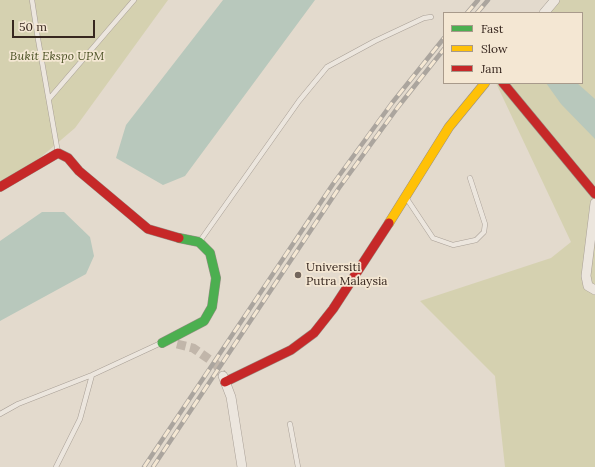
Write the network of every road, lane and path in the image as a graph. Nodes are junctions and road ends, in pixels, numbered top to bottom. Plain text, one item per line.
1 (32, 0) edge
2 (134, 0) edge
3 (554, 0) edge
4 (545, 12) edge
5 (431, 17) dead end
6 (484, 84) edge
7 (504, 84) edge
8 (49, 99) junction
9 (58, 153) junction
10 (470, 178) dead end
11 (0, 187) edge
12 (595, 194) edge
13 (406, 198) junction
14 (595, 203) edge
15 (199, 242) junction
16 (595, 290) edge
17 (162, 343) junction
18 (177, 344) tunnel mouth
19 (92, 375) junction
20 (0, 414) edge
21 (290, 424) dead end
22 (56, 467) edge
23 (242, 467) edge
24 (298, 467) edge

1 - 8 lane
2 - 8 lane
3 - 4 street
5 - 15 lane
6 - 13 street
7 - 12 street
8 - 9 lane
9 - 11 street
9 - 15 street
10 - 13 lane
13 - 23 street
14 - 16 street
15 - 17 street
17 - 18 street
17 - 19 lane
19 - 20 lane
19 - 22 lane
21 - 24 lane

